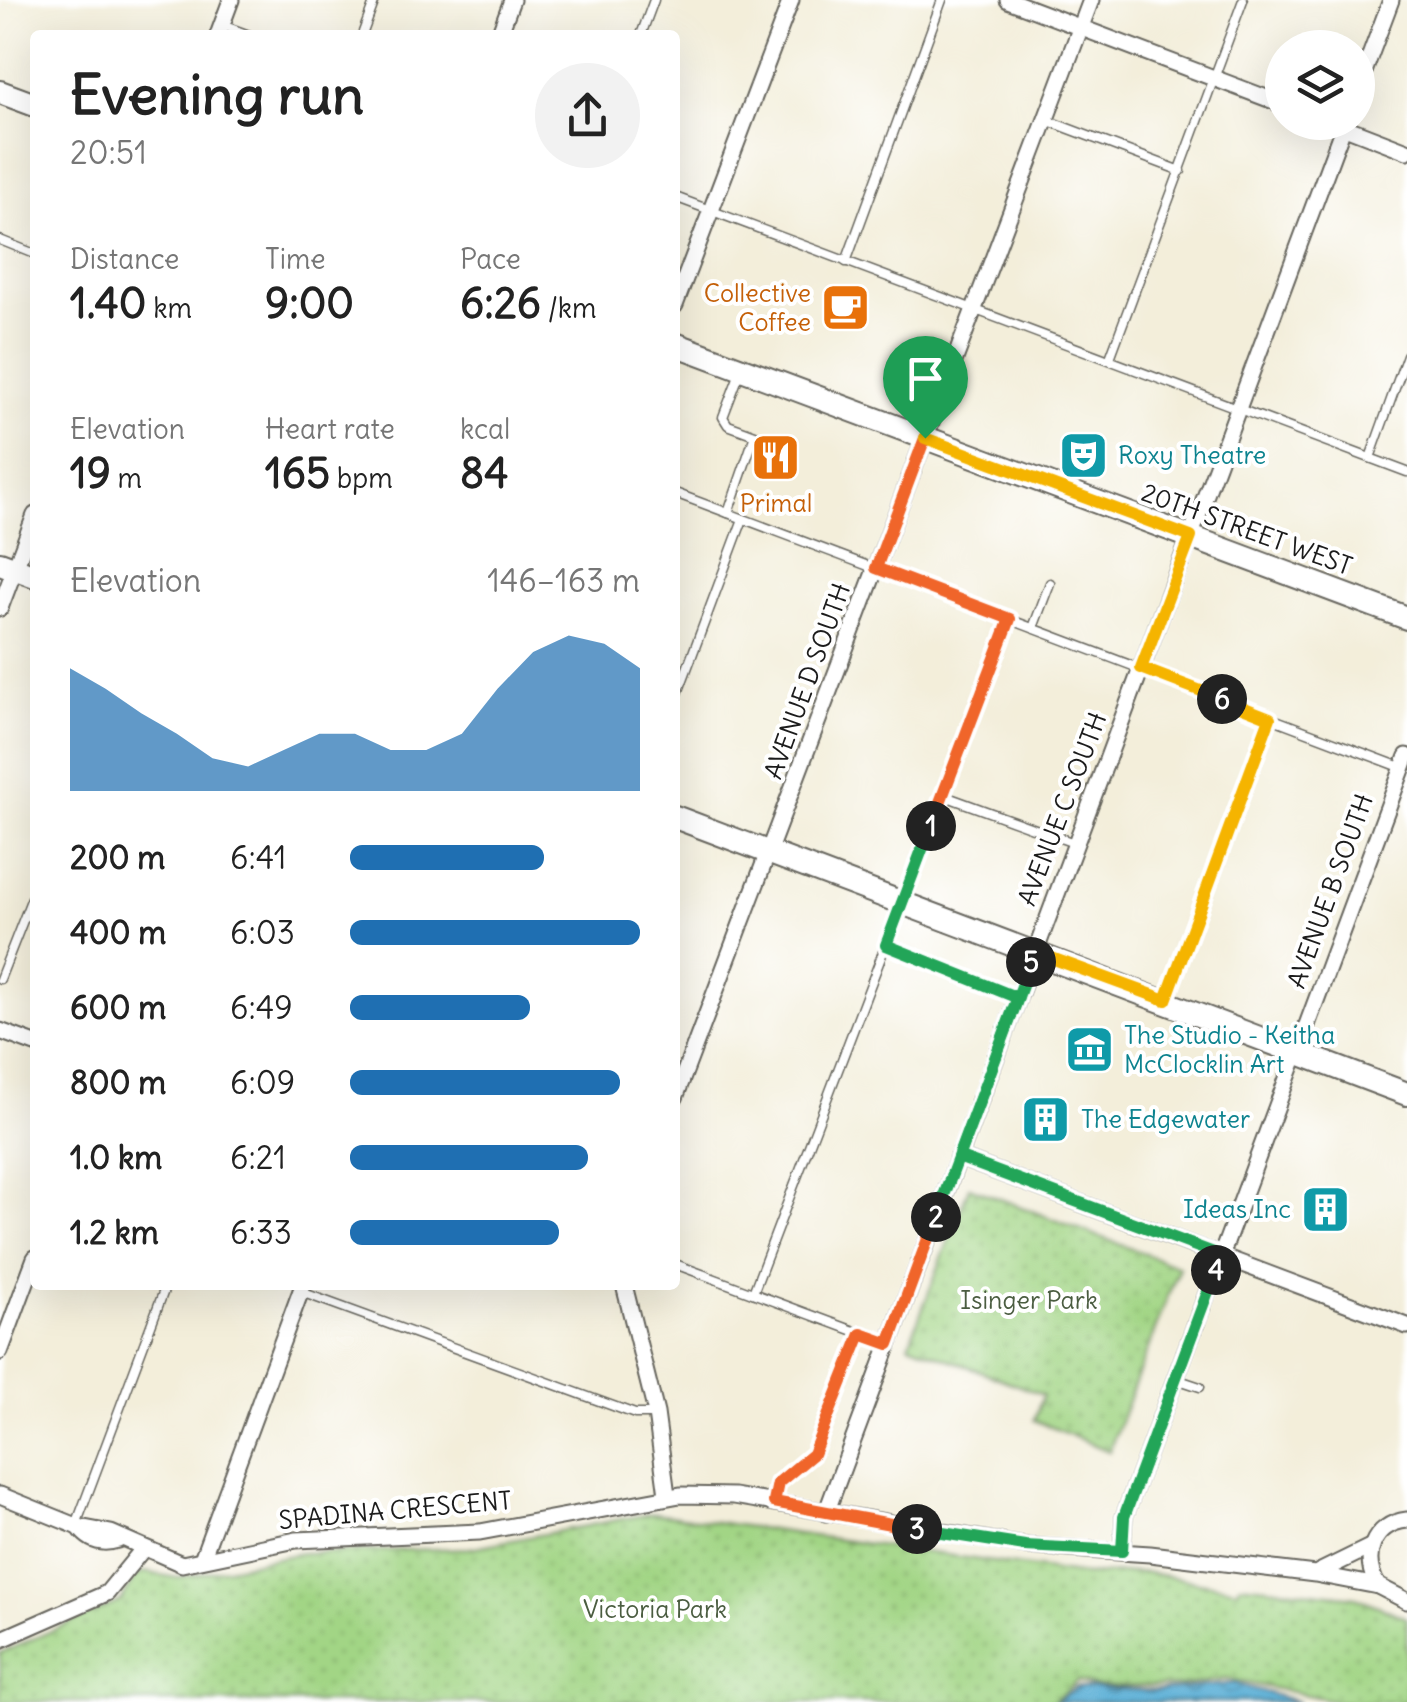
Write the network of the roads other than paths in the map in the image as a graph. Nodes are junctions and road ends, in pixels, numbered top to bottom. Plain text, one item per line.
1 (231, 0) edge
2 (375, 0) edge
3 (512, 0) edge
4 (654, 0) edge
5 (791, 0) edge
6 (942, 0) edge
7 (1008, 0) edge
8 (1091, 0) edge
9 (1243, 0) edge
10 (1391, 0) edge
11 (1081, 28) junction
12 (220, 30) edge
13 (364, 30) edge
14 (500, 30) edge
15 (643, 30) edge
16 (1375, 43) edge
17 (1214, 78) junction
18 (0, 92) edge
19 (1265, 98) edge
20 (30, 103) edge
21 (1046, 120) junction
22 (1375, 138) edge
23 (1334, 140) edge
24 (1407, 151) edge
25 (1181, 171) junction
26 (680, 199) edge
27 (711, 211) junction
28 (0, 241) edge
29 (30, 252) edge
30 (846, 262) junction
31 (680, 293) edge
32 (976, 310) junction
33 (680, 346) edge
34 (1407, 355) edge
35 (1110, 358) junction
36 (741, 369) junction
37 (1239, 408) junction
38 (925, 438) junction
39 (1370, 458) junction
40 (1407, 472) edge
41 (680, 495) edge
42 (728, 513) junction
43 (743, 519) junction
44 (30, 531) edge
45 (1191, 537) junction
46 (876, 568) junction
47 (17, 569) edge
48 (1050, 583) dead end
49 (0, 608) edge
50 (1407, 618) edge
51 (1010, 619) junction
52 (1033, 628) junction
53 (1141, 668) junction
54 (680, 688) edge
55 (1270, 718) junction
56 (1405, 764) edge
57 (942, 795) junction
58 (680, 819) edge
59 (1076, 844) junction
60 (770, 852) junction
61 (902, 901) junction
62 (30, 903) edge
63 (886, 945) junction
64 (1035, 952) junction
65 (0, 979) edge
66 (1018, 998) junction
67 (1166, 1000) junction
68 (0, 1031) edge
69 (30, 1042) edge
70 (1298, 1051) junction
71 (680, 1085) edge
72 (1407, 1094) edge
73 (958, 1157) junction
74 (1222, 1256) junction
75 (680, 1266) edge
76 (30, 1271) edge
77 (164, 1290) edge
78 (302, 1290) edge
79 (305, 1290) edge
80 (625, 1290) edge
81 (754, 1292) junction
82 (1407, 1326) edge
83 (861, 1334) junction
84 (889, 1344) junction
85 (0, 1352) edge
86 (1176, 1379) junction
87 (1200, 1387) dead end
88 (656, 1414) junction
89 (0, 1495) edge
90 (667, 1496) junction
91 (774, 1502) junction
92 (826, 1513) junction
93 (1407, 1520) edge
94 (78, 1526) junction
95 (1370, 1547) junction
96 (143, 1549) junction
97 (1122, 1551) junction
98 (202, 1559) junction
99 (1315, 1574) junction
100 (1378, 1586) junction
101 (1407, 1601) edge
102 (2, 1635) edge

1 - 12 street
2 - 13 lane
3 - 14 street
4 - 15 lane
5 - 27 street
6 - 30 lane
7 - 11 street
8 - 11 street, AVENUE D SOUTH
9 - 17 lane
10 - 16 street
11 - 17 street
11 - 21 street, AVENUE D SOUTH
17 - 19 street
17 - 25 lane
18 - 20 main road
21 - 25 lane
21 - 32 street, AVENUE D SOUTH
22 - 24 street
23 - 37 street, AVENUE C SOUTH
25 - 35 lane
26 - 27 lane
27 - 30 lane
27 - 31 street
28 - 29 lane
30 - 32 lane
32 - 35 lane
32 - 38 street, AVENUE D SOUTH
33 - 36 main road, 20TH STREET WEST
34 - 39 lane
35 - 37 lane
36 - 38 main road, 20TH STREET WEST
36 - 42 lane
37 - 39 lane
37 - 45 street, AVENUE C SOUTH
38 - 45 main road, 20TH STREET WEST
38 - 46 street, AVENUE D SOUTH
39 - 40 lane
41 - 42 lane
42 - 43 lane
43 - 46 lane
43 - 54 lane
44 - 47 street
45 - 50 main road, 20TH STREET WEST
45 - 53 street, AVENUE C SOUTH
46 - 51 lane
46 - 60 street, AVENUE D SOUTH
47 - 49 street
48 - 52 lane
51 - 52 lane
51 - 57 lane
52 - 53 lane
53 - 55 lane
53 - 59 street, AVENUE C SOUTH
55 - 56 lane
55 - 67 lane
56 - 70 street, AVENUE B SOUTH
57 - 59 lane
57 - 61 lane
58 - 60 main road
59 - 64 street, AVENUE C SOUTH
60 - 61 main road
60 - 71 street, AVENUE D SOUTH
61 - 63 lane
61 - 64 main road
62 - 65 lane
63 - 66 lane
63 - 81 lane
64 - 66 street, AVENUE C SOUTH
64 - 67 main road
66 - 73 street, AVENUE C SOUTH
67 - 70 main road
68 - 69 street
70 - 72 main road
70 - 74 street, AVENUE B SOUTH
73 - 74 street
73 - 84 street, AVENUE C SOUTH
74 - 82 street
74 - 86 street, AVENUE B SOUTH
75 - 81 lane
76 - 85 street
77 - 94 lane
78 - 98 street
79 - 88 lane
80 - 88 street
81 - 83 lane
83 - 84 lane
83 - 91 lane
84 - 92 street, AVENUE C SOUTH
86 - 87 lane
86 - 97 street, AVENUE B SOUTH
88 - 90 street
89 - 94 street, SPADINA CRESCENT
90 - 91 street, SPADINA CRESCENT
90 - 98 street, SPADINA CRESCENT
91 - 92 street, SPADINA CRESCENT
92 - 97 street, SPADINA CRESCENT
93 - 95 street
94 - 96 street, SPADINA CRESCENT
95 - 99 street
95 - 100 street
96 - 98 street, SPADINA CRESCENT
96 - 102 street
97 - 99 street, SPADINA CRESCENT
99 - 100 street, SPADINA CRESCENT
100 - 101 street, SPADINA CRESCENT

